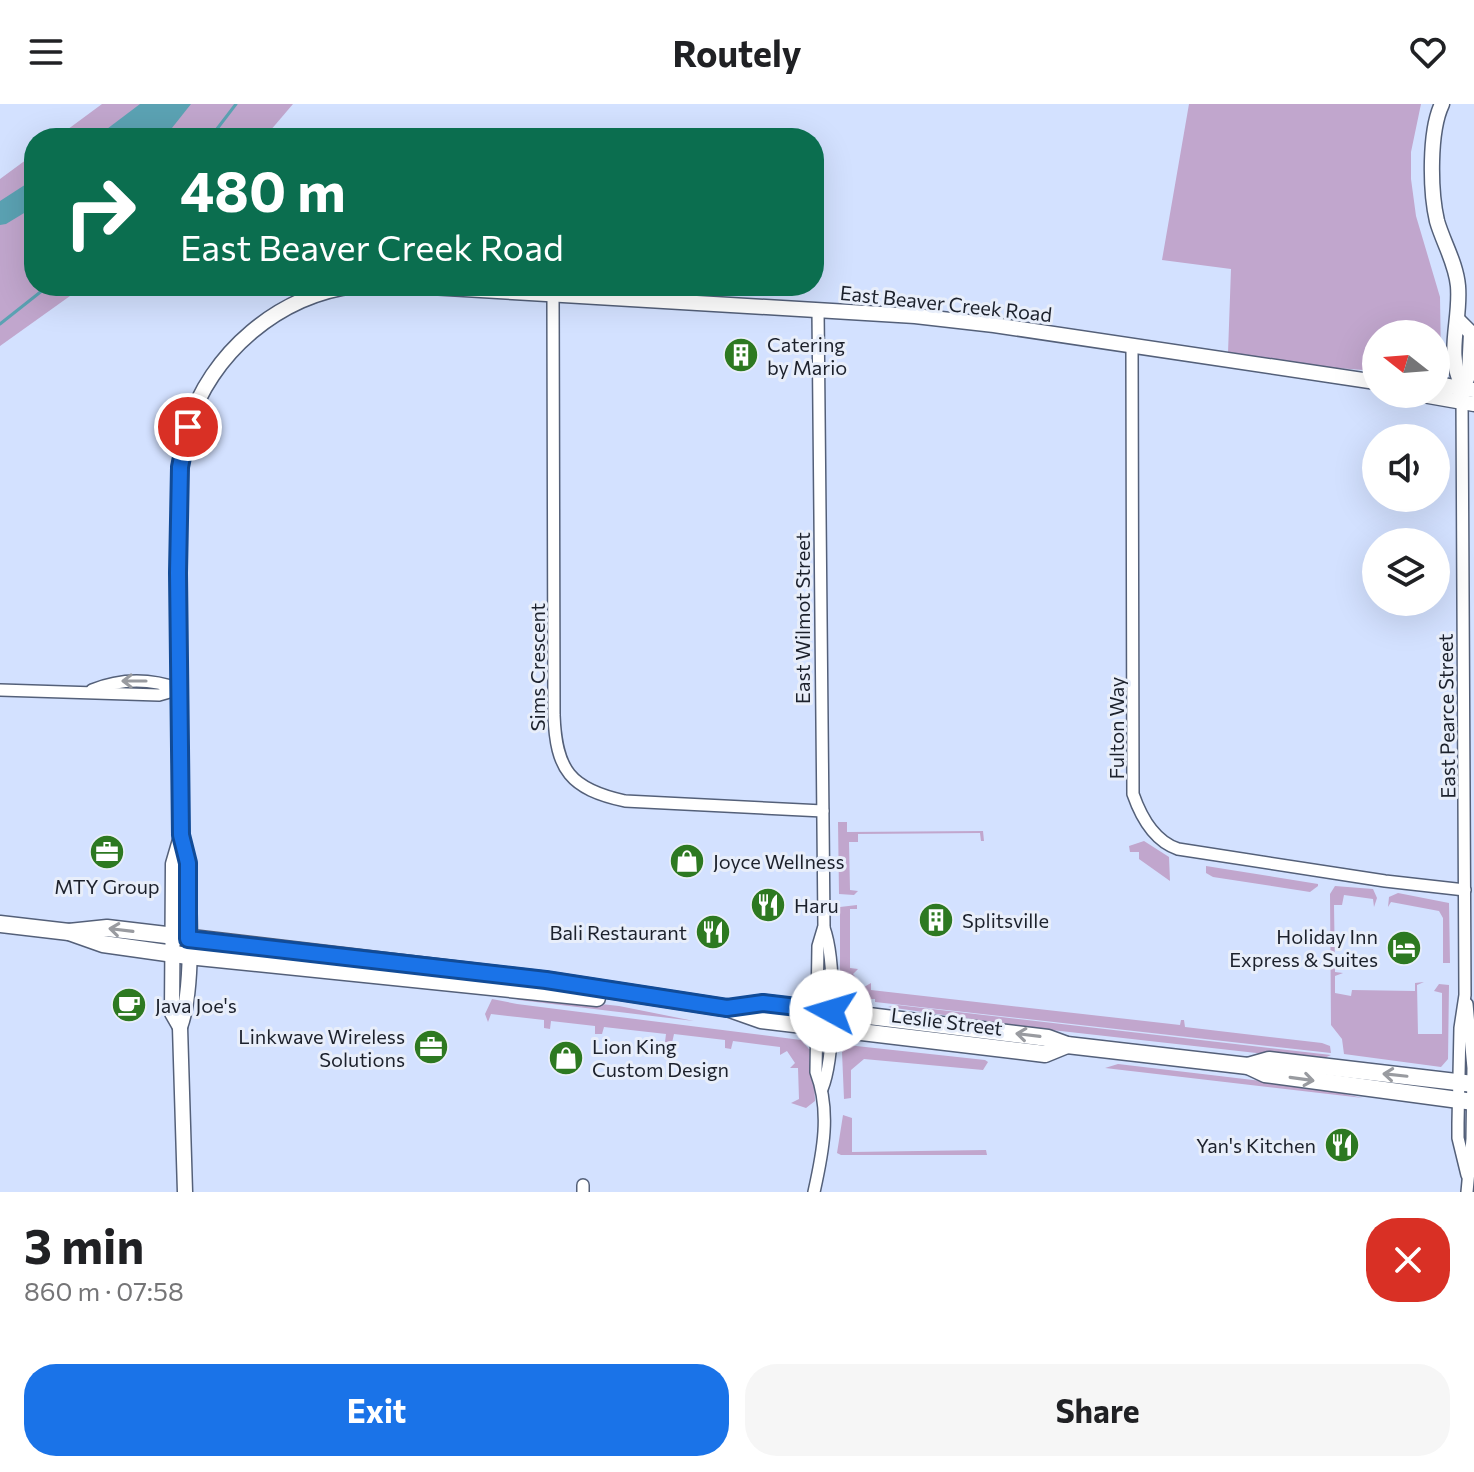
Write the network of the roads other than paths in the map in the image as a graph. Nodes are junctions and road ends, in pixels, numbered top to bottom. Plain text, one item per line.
1 (1442, 104) edge
2 (312, 296) edge
3 (553, 296) edge
4 (571, 296) edge
5 (818, 310) junction
6 (1132, 346) junction
7 (1362, 380) edge
8 (1468, 396) edge
9 (180, 689) junction
10 (0, 690) edge
11 (823, 811) junction
12 (1465, 890) junction
13 (0, 924) edge
14 (180, 946) junction
15 (824, 1019) junction
16 (1248, 1066) junction
17 (1468, 1083) edge
18 (1468, 1101) edge
19 (185, 1192) edge
20 (814, 1192) edge
21 (1467, 1192) edge

1 - 8 street
2 - 9 street
3 - 11 street, Sims Crescent
4 - 5 street, East Beaver Creek Road
5 - 6 street, East Beaver Creek Road
5 - 11 street, East Wilmot Street
6 - 7 street, East Beaver Creek Road
6 - 12 street, Fulton Way
8 - 12 street, East Pearce Street
9 - 10 street
9 - 14 street
11 - 15 street, East Wilmot Street
12 - 17 street, East Pearce Street
13 - 14 main road, Leslie Street
14 - 15 main road, Leslie Street
14 - 19 street
15 - 16 main road, Leslie Street
15 - 20 street, East Wilmot Street
17 -> 16 main road, Leslie Street
16 -> 18 main road, Leslie Street
17 - 18 street, East Pearce Street
18 - 21 street, East Pearce Street

